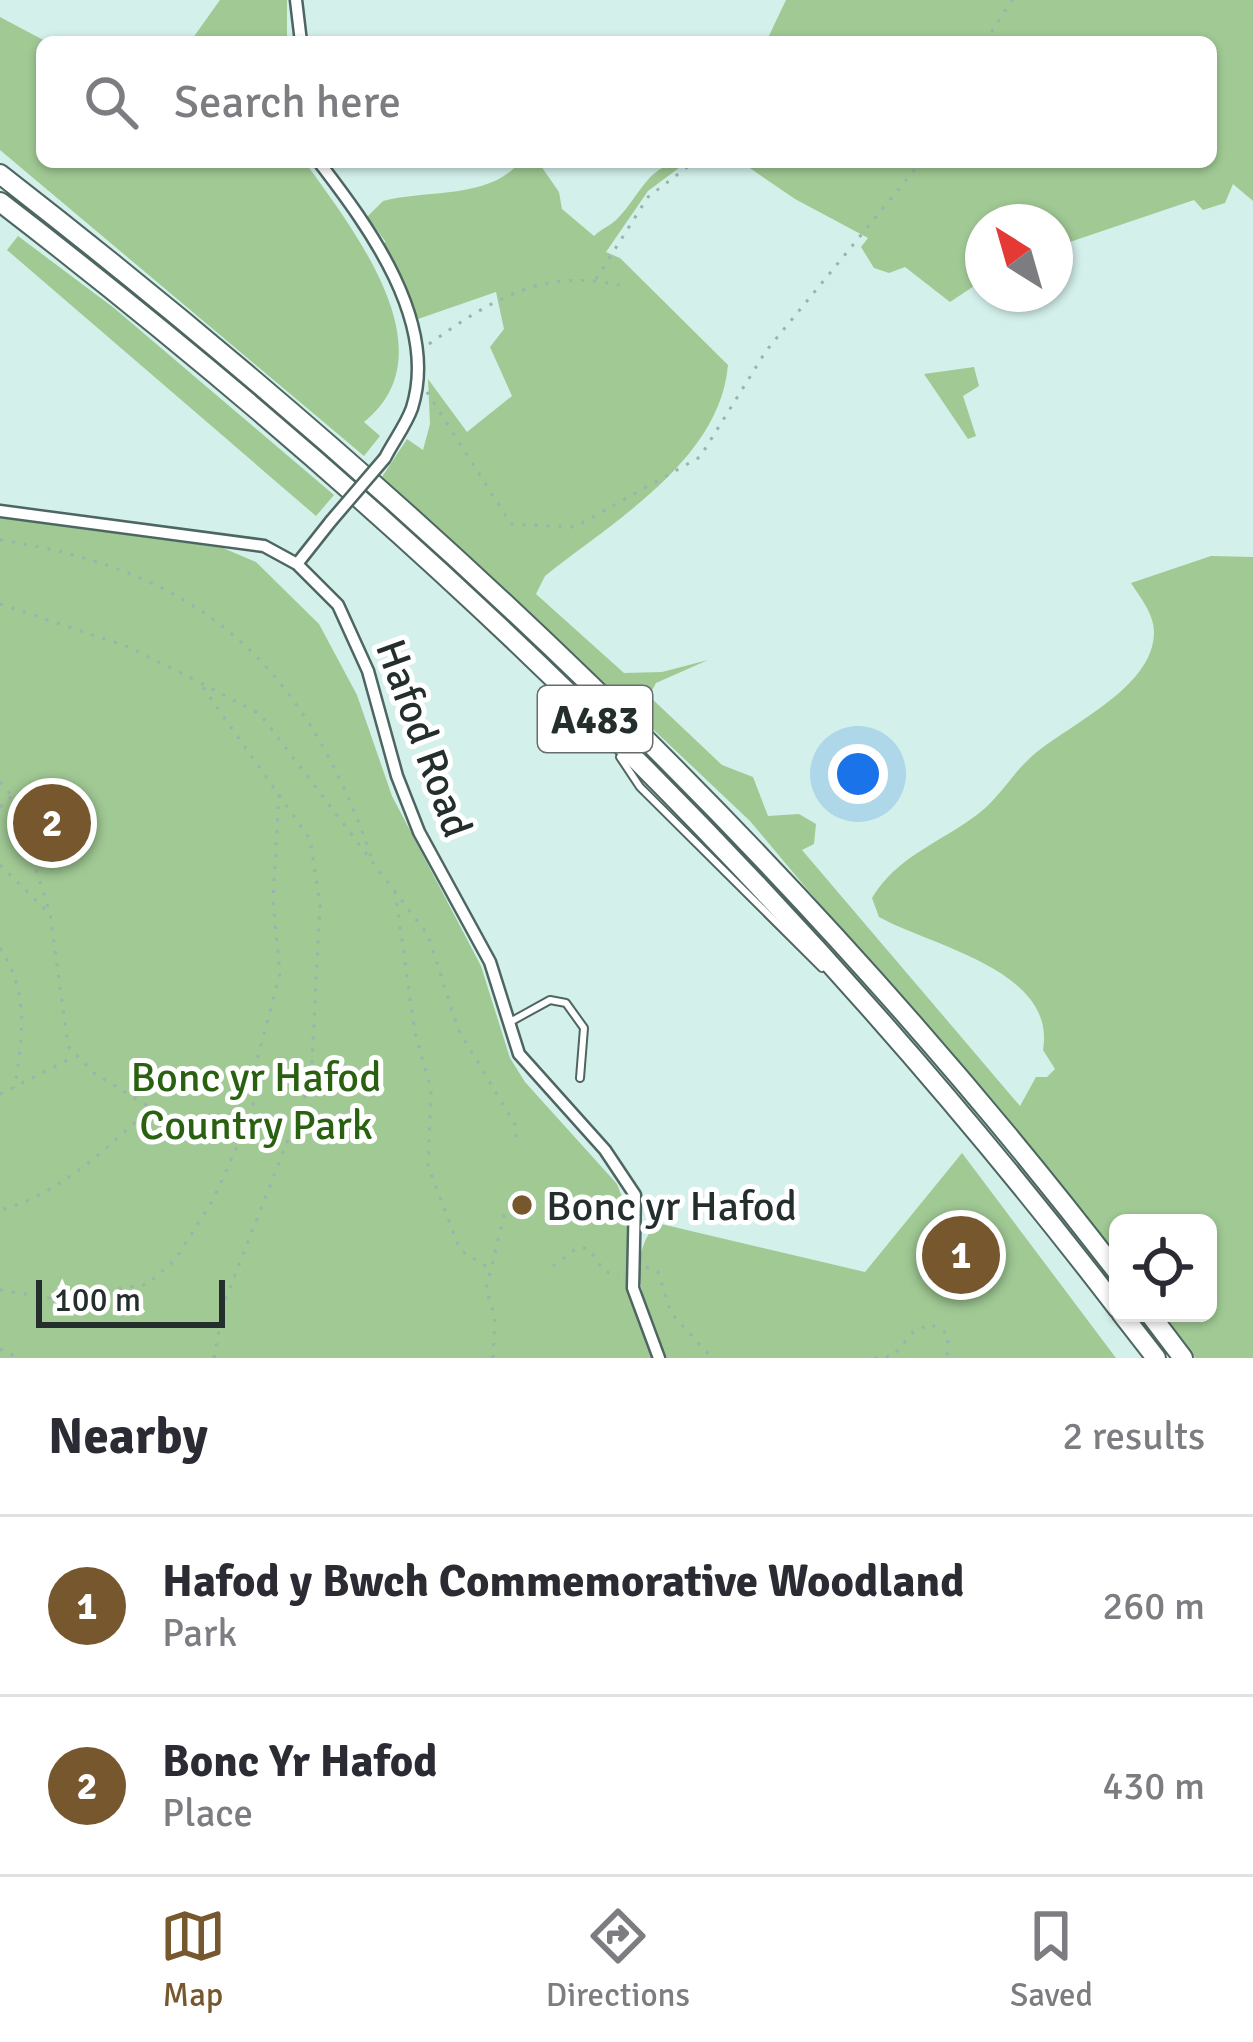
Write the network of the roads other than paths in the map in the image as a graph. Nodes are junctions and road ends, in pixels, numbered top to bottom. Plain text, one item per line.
1 (296, 0) edge
2 (300, 36) edge
3 (324, 168) edge
4 (0, 174) edge
5 (0, 202) edge
6 (0, 511) edge
7 (297, 564) junction
8 (507, 1024) junction
9 (580, 1078) dead end
10 (1109, 1262) edge
11 (1109, 1298) edge
12 (1128, 1322) edge
13 (1155, 1322) edge
14 (659, 1358) edge
15 (1156, 1358) edge
16 (1183, 1358) edge

1 - 2 street
3 - 7 street, bridge
4 - 10 highway, A483
5 - 11 highway, A483
6 - 7 street
7 - 8 street, Hafod Road
8 - 9 lane
8 - 14 street, Hafod Road
12 - 15 highway, A483
13 - 16 highway

